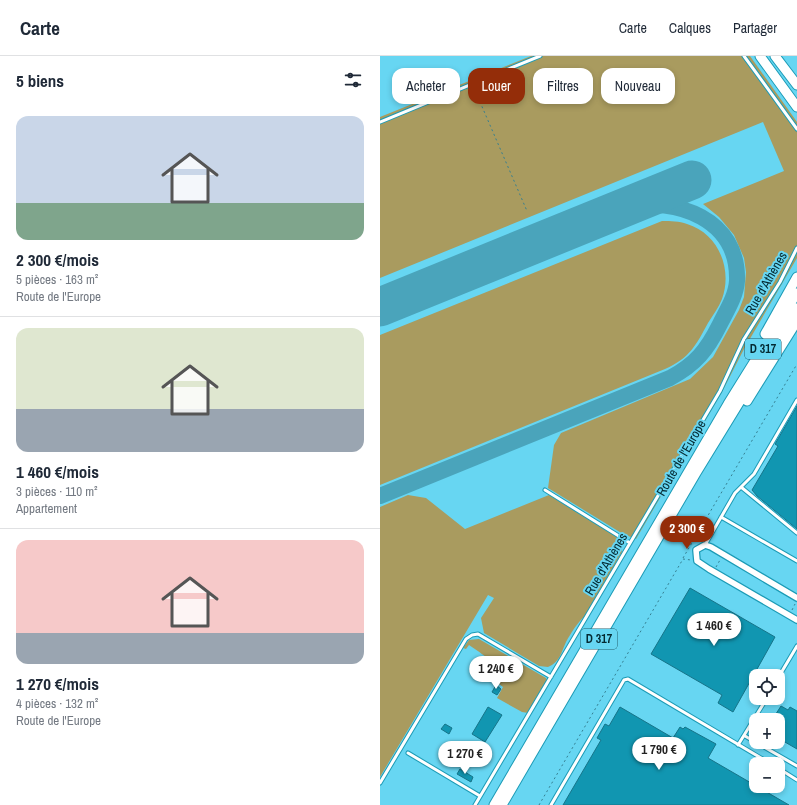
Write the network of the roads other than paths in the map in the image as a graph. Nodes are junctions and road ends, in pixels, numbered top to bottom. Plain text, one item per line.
1 (540, 56) edge
2 (744, 56) edge
3 (760, 56) edge
4 (775, 56) edge
5 (778, 56) edge
6 (795, 82) edge
7 (797, 107) edge
8 (380, 122) edge
9 (797, 129) edge
10 (797, 248) edge
11 (797, 277) edge
12 (797, 293) edge
13 (797, 308) edge
14 (797, 321) edge
15 (797, 400) edge
16 (732, 406) junction
17 (741, 488) junction
18 (545, 490) dead end
19 (721, 517) junction
20 (797, 533) edge
21 (630, 542) junction
22 (705, 545) junction
23 (797, 555) edge
24 (796, 560) edge
25 (797, 600) edge
26 (797, 620) edge
27 (797, 646) edge
28 (783, 669) edge
29 (551, 677) junction
30 (763, 705) edge
31 (744, 736) junction
32 (738, 745) junction
33 (408, 753) dead end
34 (758, 757) edge
35 (797, 766) edge
36 (785, 772) edge
37 (797, 780) edge
38 (380, 784) edge
39 (480, 796) junction
40 (475, 805) edge
41 (494, 805) edge
42 (502, 805) edge
43 (551, 805) edge

1 - 8 lane
2 - 9 lane
3 - 7 main road
4 - 6 main road
5 - 6 lane
10 - 21 lane, Rue d'Athènes
11 - 16 main road
12 - 16 main road, Route de l'Europe / D 317
13 - 16 main road, Route de l'Europe / D 317
14 - 16 main road
15 - 17 lane
16 - 41 main road, Route de l'Europe / D 317
16 - 42 main road, Route de l'Europe / D 317
17 - 19 lane
17 - 20 lane
18 - 21 lane
19 - 22 lane
19 - 24 lane
21 - 29 lane, Rue d'Athènes
22 - 25 street
22 - 26 street
23 - 24 lane
27 - 28 lane
29 - 38 lane
29 - 39 lane, Rue d'Athènes
30 - 31 lane
31 - 32 lane
31 - 35 lane
32 - 34 lane
32 - 43 lane
33 - 39 lane
36 - 37 lane
39 - 40 lane, Rue d'Athènes

